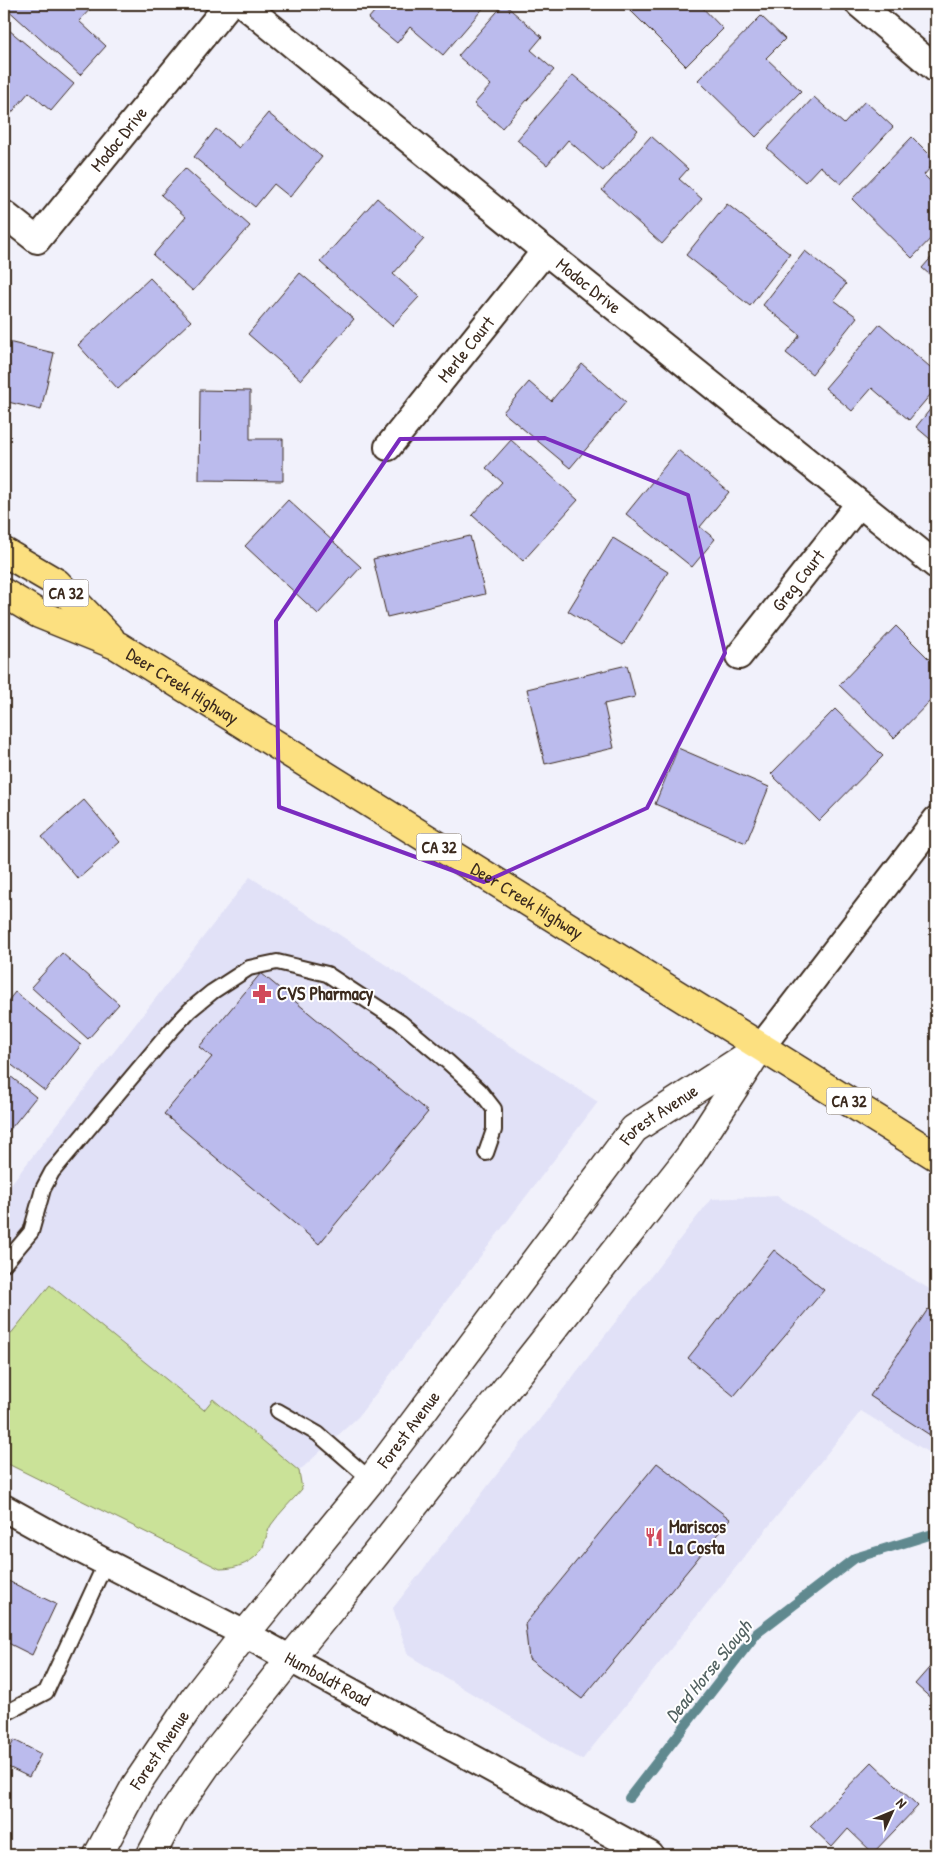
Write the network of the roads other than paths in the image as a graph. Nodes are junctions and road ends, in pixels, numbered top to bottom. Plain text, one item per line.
1 (229, 4) edge
2 (244, 4) edge
3 (859, 4) edge
4 (936, 69) edge
5 (4, 214) edge
6 (545, 251) junction
7 (388, 447) dead end
8 (859, 504) junction
9 (4, 552) edge
10 (936, 565) edge
11 (4, 593) edge
12 (118, 646) junction
13 (739, 656) dead end
14 (936, 820) edge
15 (761, 1047) junction
16 (486, 1153) dead end
17 (936, 1156) edge
18 (4, 1264) edge
19 (278, 1411) dead end
20 (371, 1480) junction
21 (4, 1508) edge
22 (106, 1562) junction
23 (245, 1634) junction
24 (290, 1659) junction
25 (4, 1714) edge
26 (98, 1855) edge
27 (151, 1855) edge
28 (650, 1855) edge

1 - 5 street, Modoc Drive
2 - 6 street, Modoc Drive
3 - 4 street
6 - 7 street, Merle Court
6 - 8 street, Modoc Drive
8 - 10 street, Modoc Drive
8 - 13 street, Greg Court
9 - 12 main road, Deer Creek Highway / CA 32
11 - 12 main road, Deer Creek Highway / CA 32
12 - 15 main road, Deer Creek Highway / CA 32
14 - 15 street, Forest Avenue
15 - 17 main road, Deer Creek Highway / CA 32
15 - 20 street, Forest Avenue
15 - 24 street, Forest Avenue
16 - 18 lane
19 - 20 lane
20 - 23 street, Forest Avenue
21 - 22 street, Humboldt Road
22 - 23 street, Humboldt Road
22 - 25 lane
23 - 24 street, Humboldt Road
23 - 26 street, Forest Avenue
24 - 27 street, Forest Avenue
24 - 28 street, Humboldt Road

